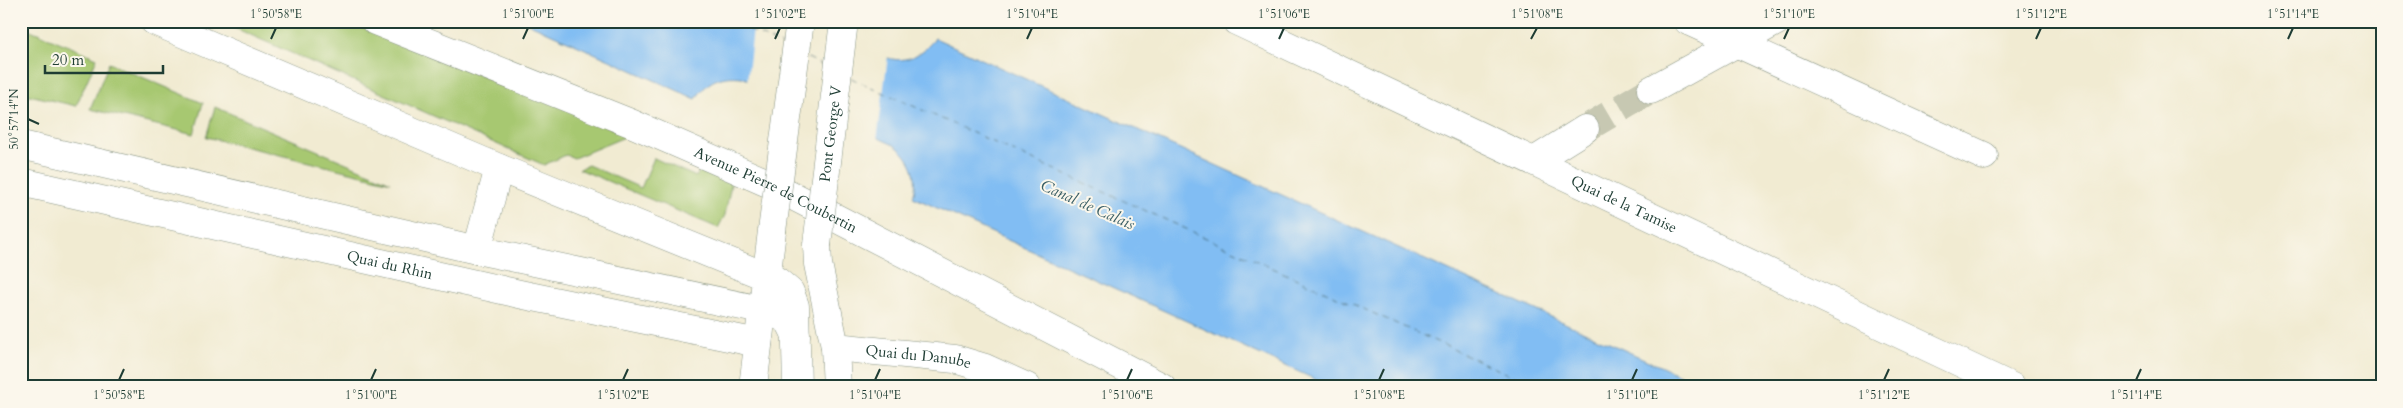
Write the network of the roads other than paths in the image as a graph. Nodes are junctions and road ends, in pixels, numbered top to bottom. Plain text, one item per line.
1 (154, 21) edge
2 (374, 21) edge
3 (800, 21) edge
4 (844, 21) edge
5 (1236, 21) edge
6 (1688, 21) edge
7 (1777, 21) edge
8 (1737, 43) junction
9 (1651, 90) tunnel mouth
10 (1584, 130) tunnel mouth
11 (21, 146) edge
12 (1984, 156) dead end
13 (1534, 161) junction
14 (499, 168) junction
15 (21, 182) edge
16 (477, 250) junction
17 (766, 276) junction
18 (762, 310) junction
19 (796, 335) junction
20 (758, 344) junction
21 (835, 347) junction
22 (753, 387) edge
23 (797, 387) edge
24 (837, 387) edge
25 (1027, 387) edge
26 (1162, 387) edge
27 (2012, 387) edge

1 - 14 street
2 - 26 street, Avenue Pierre de Coubertin
3 - 17 street, bridge
4 - 21 street, Pont George V, bridge
5 - 13 street, Quai de la Tamise
6 - 8 street
7 - 8 street
8 - 9 street
8 - 12 street
10 - 13 street
11 - 16 street
13 - 27 street, Quai de la Tamise
14 - 16 street
14 - 17 street
15 - 20 street, Quai du Rhin
16 - 18 street
17 - 18 street
17 - 19 street
18 - 19 street
18 - 20 street
19 - 23 street
20 - 22 street
21 - 24 street, Pont George V
21 - 25 street, Quai du Danube

